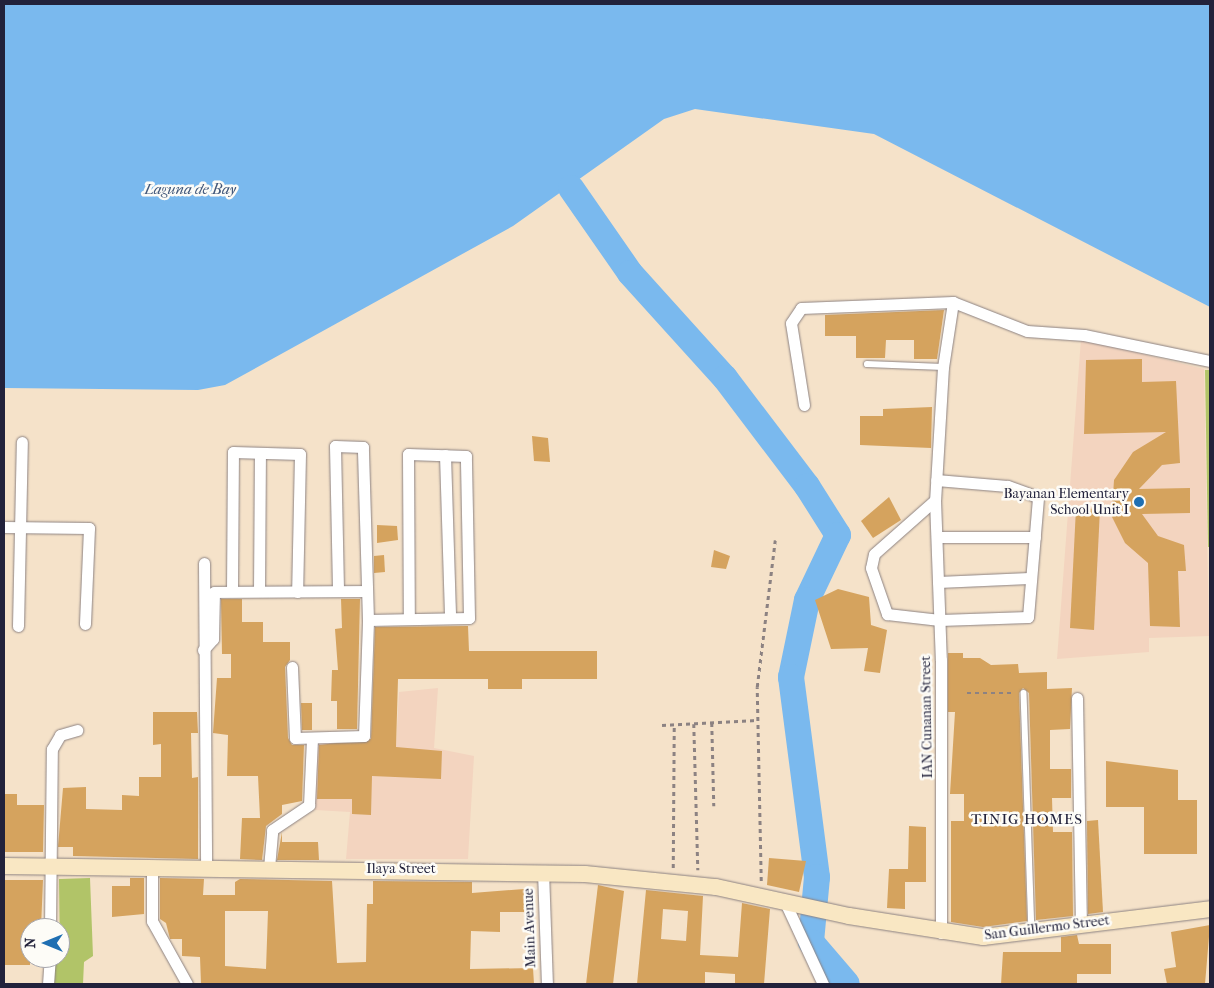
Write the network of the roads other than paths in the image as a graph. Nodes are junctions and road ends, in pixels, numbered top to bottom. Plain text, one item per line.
1 (953, 302) junction
2 (1210, 361) edge
3 (867, 364) dead end
4 (943, 367) junction
5 (804, 405) dead end
6 (22, 442) dead end
7 (260, 453) junction
8 (445, 455) junction
9 (936, 480) junction
10 (935, 500) junction
11 (4, 528) edge
12 (20, 528) junction
13 (937, 537) junction
14 (1034, 537) junction
15 (204, 564) dead end
16 (1029, 578) junction
17 (938, 582) junction
18 (338, 590) junction
19 (232, 591) junction
20 (259, 591) junction
21 (366, 591) junction
22 (297, 592) junction
23 (450, 617) junction
24 (409, 619) junction
25 (368, 620) junction
26 (940, 620) junction
27 (84, 624) dead end
28 (18, 626) dead end
29 (203, 650) junction
30 (292, 668) dead end
31 (1024, 693) road end
32 (1077, 698) dead end
33 (77, 730) dead end
34 (312, 738) junction
35 (4, 866) edge
36 (50, 867) junction
37 (152, 867) junction
38 (206, 867) junction
39 (269, 868) junction
40 (543, 871) junction
41 (790, 902) junction
42 (1210, 909) edge
43 (50, 918) edge
44 (1081, 925) junction
45 (941, 933) junction
46 (1033, 933) junction
47 (49, 968) edge
48 (48, 984) edge
49 (187, 984) edge
50 (547, 984) edge
51 (823, 984) edge

1 - 2 street
1 - 4 street, IAN Cunanan Street
1 - 5 street
3 - 4 lane
4 - 9 street, IAN Cunanan Street
6 - 12 street
7 - 19 street
7 - 20 street
7 - 22 street
8 - 23 street
8 - 23 street
8 - 24 street
9 - 10 street, IAN Cunanan Street
9 - 14 street
10 - 13 street, IAN Cunanan Street
10 - 26 street
11 - 12 street
12 - 27 street
12 - 28 street
13 - 14 street
13 - 17 street, IAN Cunanan Street
14 - 16 street
15 - 29 street
16 - 17 street
16 - 26 street
17 - 26 street, IAN Cunanan Street
18 - 21 street
18 - 21 street
18 - 22 street
19 - 20 street
19 - 29 street
20 - 22 street
21 - 25 street
23 - 24 street
24 - 25 street
25 - 34 street
26 - 45 street, IAN Cunanan Street
29 - 38 street
30 - 34 street
31 - 46 lane
32 - 44 street
33 - 36 street
34 - 39 street
35 - 36 main road, Ilaya Street
36 - 37 main road, Ilaya Street
36 - 43 street
37 - 38 main road, Ilaya Street
37 - 49 street
38 - 39 main road, Ilaya Street
39 - 40 main road, Ilaya Street
40 - 41 main road, Ilaya Street
40 - 50 street, Main Avenue
41 - 45 main road, San Guillermo Street
41 - 51 street
42 - 44 main road, San Guillermo Street
44 - 46 main road, San Guillermo Street
45 - 46 main road, San Guillermo Street
47 - 48 street

